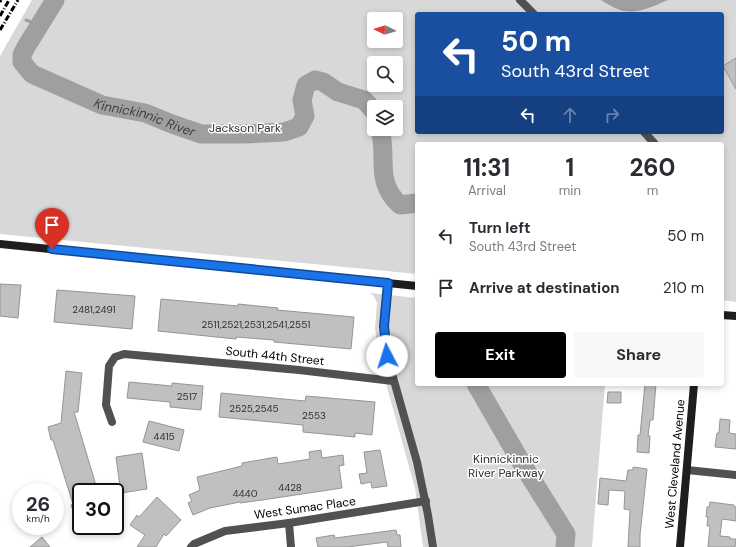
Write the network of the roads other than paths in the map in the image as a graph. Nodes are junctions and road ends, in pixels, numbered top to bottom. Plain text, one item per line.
1 (520, 0) edge
2 (532, 12) edge
3 (646, 134) edge
4 (653, 142) edge
5 (0, 244) edge
6 (388, 283) junction
7 (415, 286) edge
8 (724, 314) edge
9 (736, 316) edge
10 (393, 381) junction
11 (694, 386) edge
12 (112, 422) dead end
13 (687, 470) junction
14 (736, 476) edge
15 (426, 501) junction
16 (289, 523) junction
17 (191, 547) edge
18 (291, 547) edge
19 (433, 547) edge
20 (680, 547) edge

1 - 2 street
3 - 4 street
5 - 6 main road
6 - 7 main road
6 - 10 street
8 - 9 main road
10 - 12 street, South 44th Street
10 - 15 street
11 - 13 main road, West Cleveland Avenue
13 - 14 street
13 - 20 main road, West Cleveland Avenue
15 - 16 street, West Sumac Place
15 - 19 street
16 - 17 street, West Sumac Place
16 - 18 street

